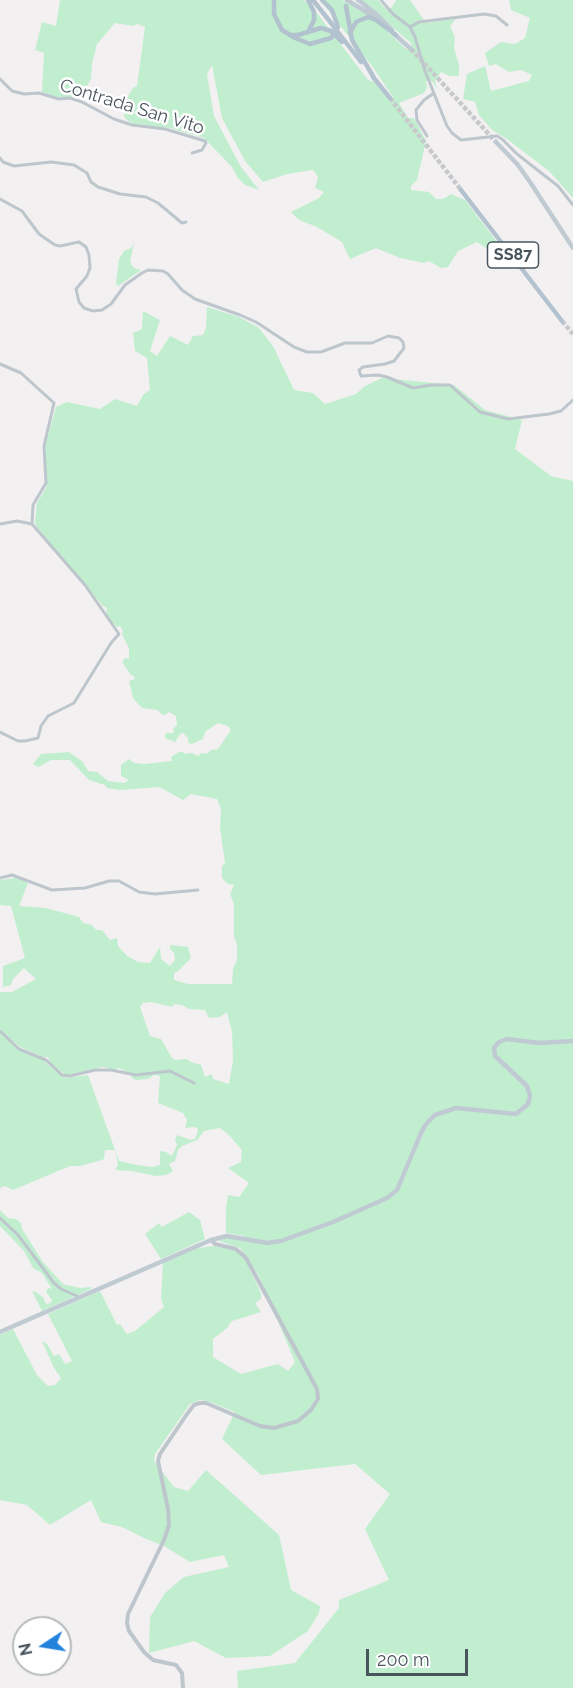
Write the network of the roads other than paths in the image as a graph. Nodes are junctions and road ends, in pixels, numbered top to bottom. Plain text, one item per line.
1 (274, 0) edge
2 (322, 0) edge
3 (358, 0) edge
4 (381, 0) edge
5 (309, 1) edge
6 (347, 3) edge
7 (507, 25) dead end
8 (410, 27) junction
9 (308, 32) junction
10 (350, 33) junction
11 (289, 35) junction
12 (396, 35) junction
13 (411, 49) tunnel mouth
14 (361, 62) junction
15 (374, 78) junction
16 (0, 79) edge
17 (434, 93) junction
18 (390, 98) tunnel mouth
19 (427, 136) dead end
20 (496, 142) tunnel mouth
21 (192, 153) dead end
22 (0, 158) edge
23 (461, 190) tunnel mouth
24 (0, 199) edge
25 (573, 206) edge
26 (186, 222) dead end
27 (573, 248) edge
28 (562, 321) tunnel mouth
29 (0, 364) edge
30 (573, 400) edge
31 (0, 524) edge
32 (32, 524) junction
33 (0, 732) edge
34 (0, 878) edge
35 (198, 890) dead end
36 (0, 1031) edge
37 (573, 1041) edge
38 (194, 1083) dead end
39 (0, 1218) edge
40 (211, 1240) junction
41 (79, 1297) junction
42 (0, 1332) edge
43 (183, 1688) edge

1 - 11 main road
2 - 11 main road
3 - 12 main road
4 - 8 street
5 - 9 main road
5 - 14 main road, bridge
6 - 10 main road
6 - 12 main road
7 - 8 street
8 - 17 street
9 - 11 main road
9 - 14 main road, bridge
10 - 12 main road
10 - 15 main road, bridge
12 - 13 main road
14 - 15 main road
15 - 18 main road
16 - 21 street, Contrada San Vito
17 - 19 street
17 - 25 street
20 - 27 main road
22 - 26 street
23 - 28 main road, SS87
24 - 30 street
29 - 32 street
31 - 32 street
32 - 33 street
34 - 35 street
36 - 38 street
37 - 40 main road
39 - 41 street
40 - 41 main road
40 - 43 street
41 - 42 main road

